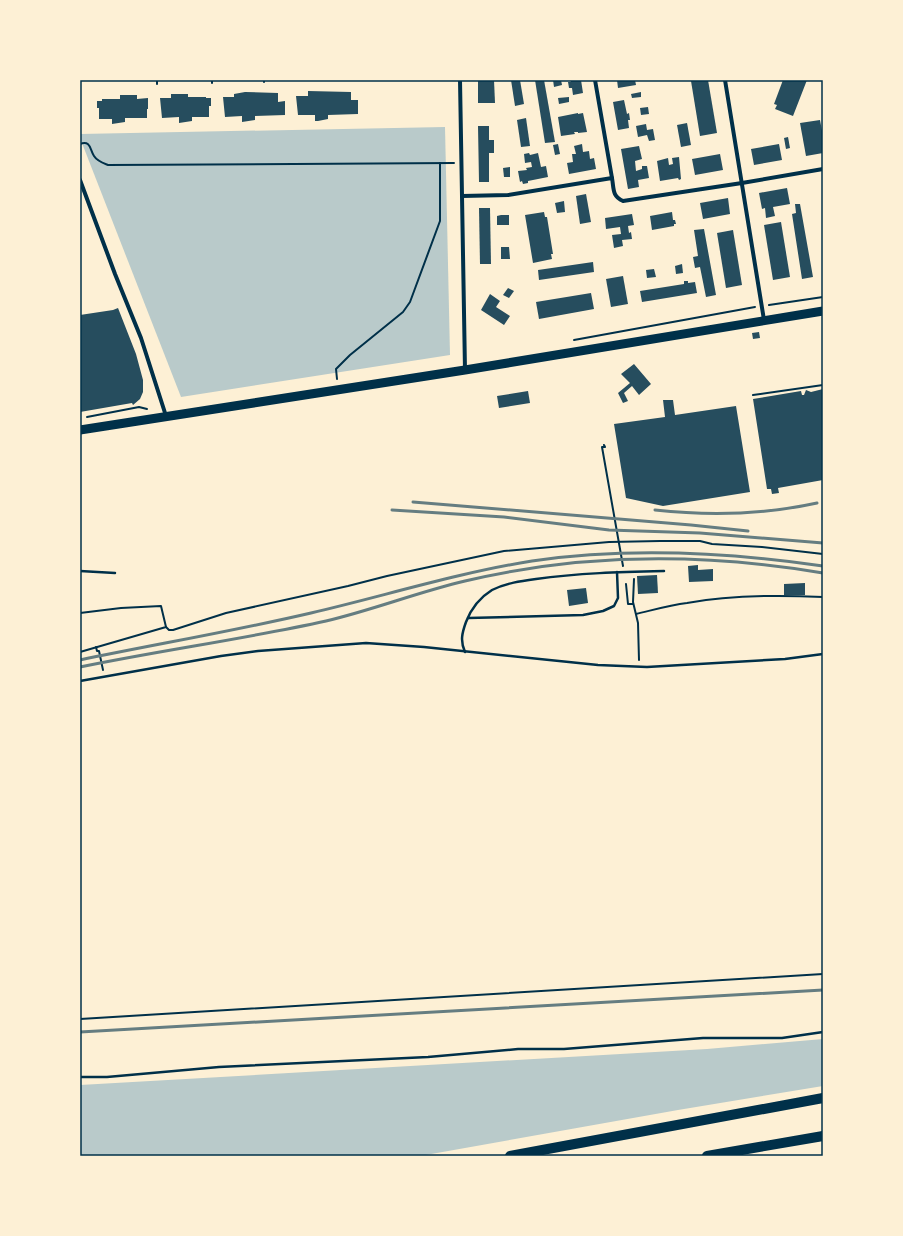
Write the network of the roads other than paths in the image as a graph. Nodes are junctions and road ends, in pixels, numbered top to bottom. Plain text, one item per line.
1 (460, 80) edge
2 (596, 80) edge
3 (724, 80) edge
4 (823, 169) edge
5 (612, 178) junction
6 (80, 180) edge
7 (742, 183) junction
8 (462, 196) junction
9 (823, 311) edge
10 (764, 321) junction
11 (466, 370) junction
12 (166, 413) junction
13 (80, 430) edge
14 (80, 571) edge
15 (664, 571) dead end
16 (617, 572) junction
17 (115, 573) dead end
18 (468, 618) junction
19 (465, 652) junction
20 (823, 654) edge
21 (80, 682) edge
22 (823, 1032) edge
23 (80, 1077) edge
24 (823, 1098) edge
25 (823, 1136) edge
26 (510, 1156) edge
27 (707, 1156) edge

1 - 8 street
2 - 5 street
3 - 7 street
4 - 7 street
5 - 7 street
5 - 8 street
6 - 12 street
7 - 10 street
8 - 11 street
9 - 10 main road
10 - 11 main road
11 - 12 main road
12 - 13 main road
14 - 17 lane
15 - 16 lane
16 - 18 lane
16 - 18 lane
18 - 19 lane
19 - 20 lane
19 - 21 lane
22 - 23 lane
24 - 26 highway
25 - 27 highway

